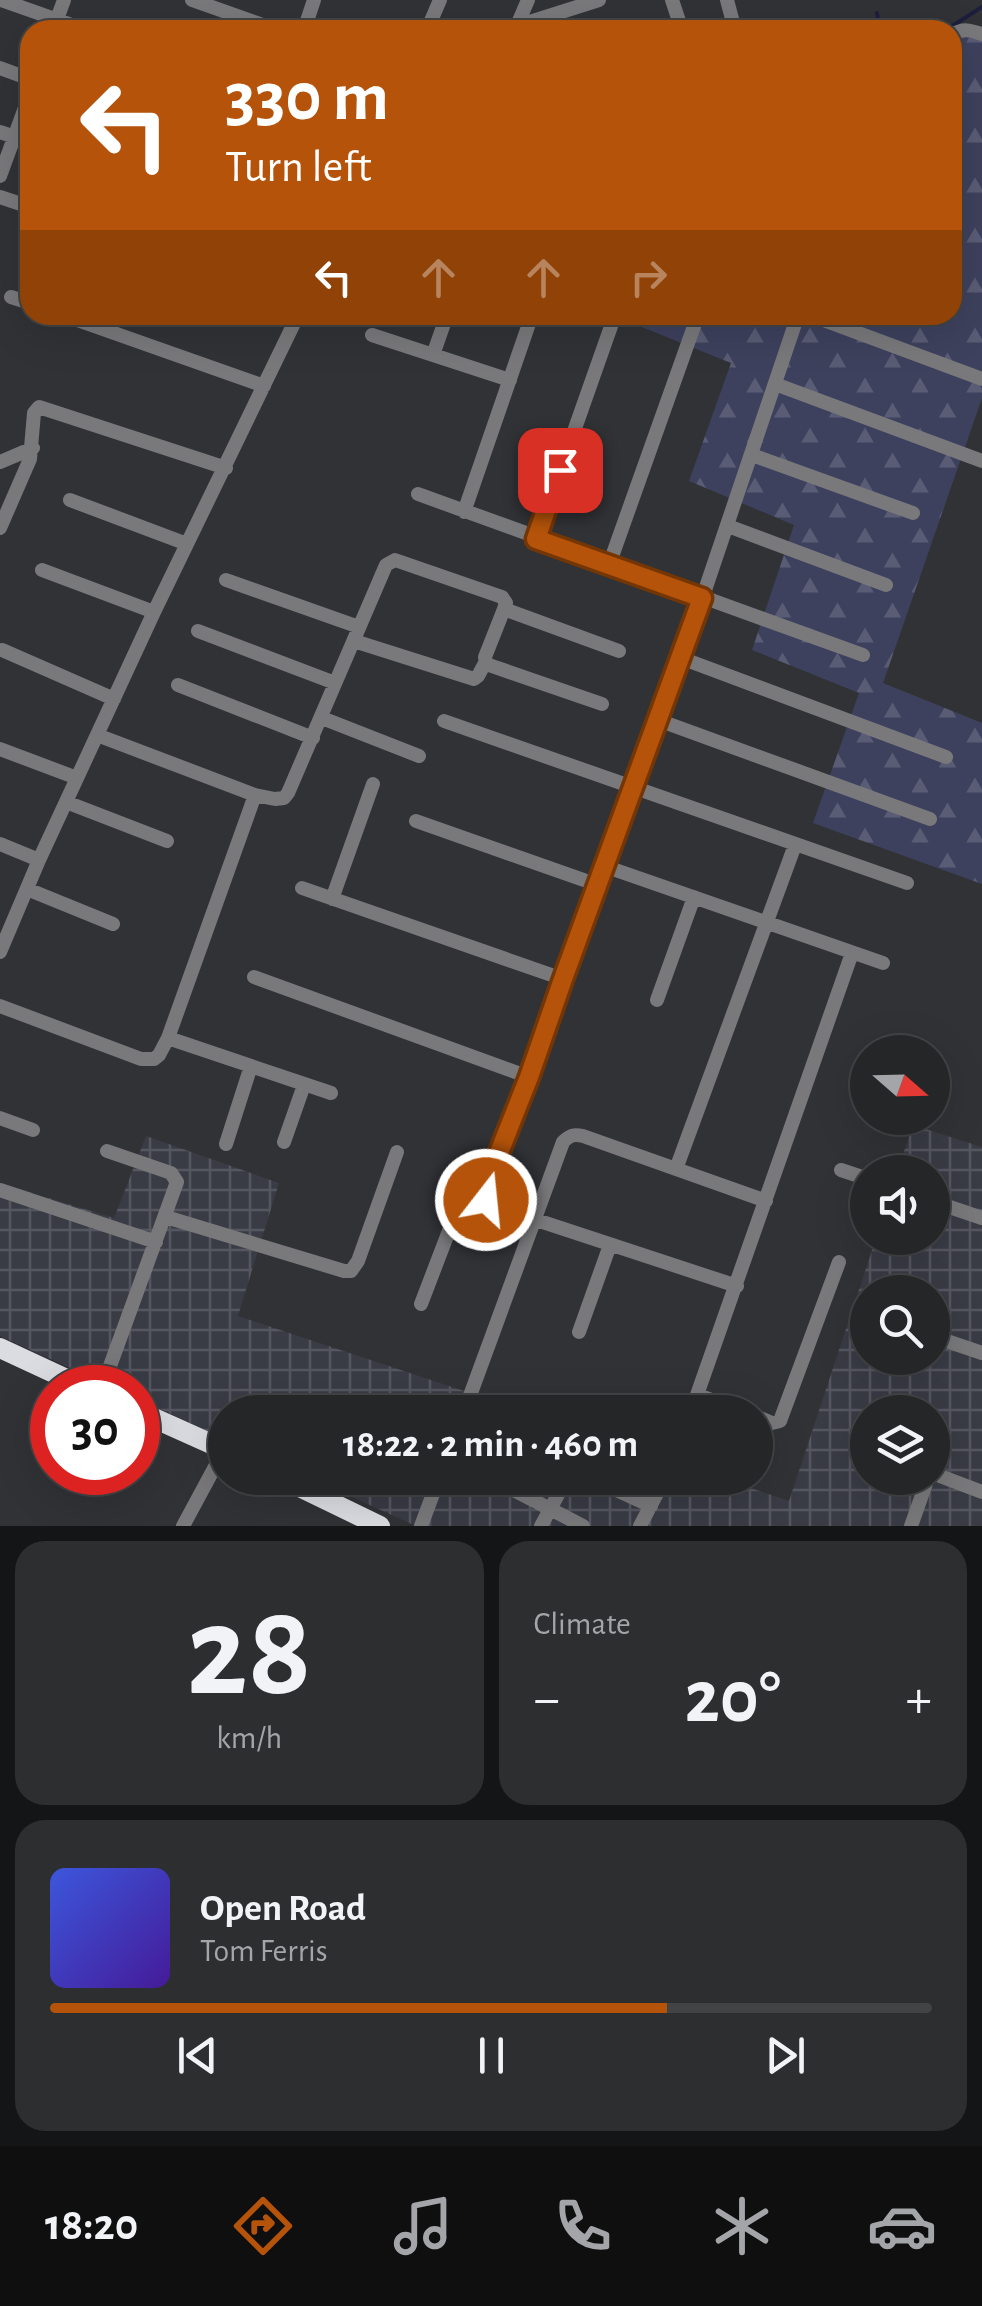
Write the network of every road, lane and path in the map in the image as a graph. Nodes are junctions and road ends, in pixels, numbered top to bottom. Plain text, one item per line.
1 (1, 0) edge
2 (192, 0) edge
3 (599, 0) edge
4 (44, 20) edge
5 (249, 20) edge
6 (540, 20) edge
7 (20, 111) edge
8 (7, 134) edge
9 (0, 176) edge
10 (11, 297) dead end
11 (20, 300) edge
12 (91, 325) edge
13 (293, 325) edge
14 (444, 325) edge
15 (529, 325) edge
16 (611, 325) edge
17 (694, 325) edge
18 (795, 325) edge
19 (837, 325) edge
20 (372, 335) dead end
21 (433, 355) junction
22 (982, 379) edge
23 (510, 380) junction
24 (775, 384) junction
25 (264, 386) junction
26 (33, 448) junction
27 (752, 455) junction
28 (982, 461) edge
29 (0, 462) edge
30 (226, 468) junction
31 (418, 494) dead end
32 (70, 500) dead end
33 (464, 512) junction
34 (912, 513) dead end
35 (728, 526) junction
36 (0, 528) edge
37 (536, 539) junction
38 (187, 544) junction
39 (609, 565) junction
40 (42, 570) dead end
41 (226, 580) dead end
42 (886, 585) dead end
43 (702, 598) junction
44 (504, 610) junction
45 (154, 612) junction
46 (198, 631) dead end
47 (356, 634) junction
48 (2, 650) edge
49 (619, 651) dead end
50 (863, 656) dead end
51 (681, 658) junction
52 (485, 662) junction
53 (335, 683) junction
54 (178, 685) dead end
55 (114, 700) junction
56 (602, 704) dead end
57 (322, 718) junction
58 (658, 720) junction
59 (444, 721) dead end
60 (97, 735) junction
61 (313, 738) junction
62 (0, 749) edge
63 (419, 756) dead end
64 (946, 757) dead end
65 (77, 778) junction
66 (373, 784) dead end
67 (634, 789) junction
68 (256, 795) junction
69 (66, 802) junction
70 (930, 820) dead end
71 (416, 821) dead end
72 (167, 841) dead end
73 (0, 844) edge
74 (795, 846) junction
75 (40, 860) junction
76 (604, 866) junction
77 (907, 883) dead end
78 (598, 885) junction
79 (302, 888) dead end
80 (27, 889) junction
81 (694, 898) junction
82 (332, 899) junction
83 (768, 922) junction
84 (113, 924) dead end
85 (2, 943) edge
86 (852, 953) junction
87 (883, 963) dead end
88 (254, 978) dead end
89 (563, 979) junction
90 (657, 1000) dead end
91 (0, 1006) edge
92 (168, 1038) junction
93 (250, 1066) junction
94 (529, 1077) junction
95 (304, 1085) junction
96 (331, 1094) dead end
97 (0, 1118) edge
98 (33, 1130) dead end
99 (284, 1142) dead end
100 (226, 1144) dead end
101 (107, 1151) dead end
102 (397, 1152) dead end
103 (676, 1169) junction
104 (841, 1170) dead end
105 (850, 1173) edge
106 (0, 1190) edge
107 (486, 1200) junction
108 (766, 1201) junction
109 (950, 1207) edge
110 (166, 1216) junction
111 (982, 1218) edge
112 (534, 1220) junction
113 (156, 1242) junction
114 (610, 1245) junction
115 (839, 1262) dead end
116 (737, 1286) junction
117 (421, 1304) dead end
118 (579, 1332) dead end
119 (950, 1342) edge
120 (0, 1348) edge
121 (982, 1353) edge
122 (37, 1365) edge
123 (111, 1365) edge
124 (470, 1395) edge
125 (698, 1395) edge
126 (160, 1421) edge
127 (773, 1423) edge
128 (208, 1442) edge
129 (208, 1481) edge
130 (950, 1482) edge
131 (982, 1492) edge
132 (317, 1495) edge
133 (433, 1495) edge
134 (523, 1495) edge
135 (558, 1495) edge
136 (626, 1495) edge
137 (656, 1495) edge
138 (923, 1495) edge
139 (650, 1506) junction
140 (550, 1509) junction
141 (183, 1526) edge
142 (380, 1526) edge
143 (421, 1526) edge
144 (541, 1526) edge
145 (583, 1526) edge
146 (640, 1526) edge
147 (911, 1526) edge

1 - 4 street
2 - 5 street
3 - 6 street
7 - 8 street
8 - 9 street
10 - 11 street
12 - 25 street
13 - 25 street
14 - 21 street
15 - 23 street
16 - 37 street
17 - 39 street
18 - 24 street
19 - 22 street
20 - 21 street
21 - 23 street
23 - 33 street
24 - 27 street
24 - 28 street
25 - 30 street
26 - 29 street
26 - 30 street
26 - 36 street
27 - 34 street
27 - 35 street
30 - 38 street
31 - 33 street
32 - 38 street
33 - 37 street
35 - 42 street
35 - 43 street
37 - 39 street
38 - 45 street
39 - 43 street
40 - 45 street
41 - 47 street
43 - 50 street
43 - 51 street
44 - 47 street
44 - 49 street
44 - 52 street
45 - 55 street
46 - 53 street
47 - 52 street
47 - 53 street
48 - 55 street
51 - 58 street
51 - 64 street
52 - 56 street
53 - 57 street
54 - 61 street
55 - 60 street
57 - 61 street
57 - 63 street
58 - 67 street
58 - 70 street
59 - 67 street
60 - 65 street
60 - 68 street
61 - 68 street
62 - 65 street
65 - 69 street
66 - 82 street
67 - 74 street
67 - 76 street
68 - 92 street
69 - 72 street
69 - 75 street
71 - 78 street
73 - 75 street
74 - 77 street
74 - 83 street
75 - 80 street
76 - 78 street
76 - 81 street
78 - 89 street
79 - 82 street
80 - 84 street
80 - 85 street
81 - 83 street
81 - 90 street
82 - 89 street
83 - 86 street
83 - 103 street
86 - 87 street
86 - 108 street
88 - 94 street
89 - 94 street
91 - 92 street
92 - 93 street
93 - 95 street
93 - 100 street
94 - 107 street
95 - 96 street
95 - 99 street
97 - 98 street
101 - 110 street
102 - 110 street
103 - 108 street
103 - 112 street
104 - 105 street
106 - 113 street
107 - 112 street
107 - 117 street
108 - 116 street
109 - 111 street
110 - 113 street
112 - 114 street
112 - 124 street
113 - 123 street
114 - 116 street
114 - 118 street
115 - 127 street
116 - 125 street
119 - 121 street
120 - 122 highway
126 - 128 highway
129 - 141 street
130 - 131 street
132 - 142 highway
133 - 143 street
134 - 140 street
135 - 140 street
136 - 139 street
137 - 139 street
138 - 147 street
139 - 146 street
140 - 144 street
140 - 145 street

